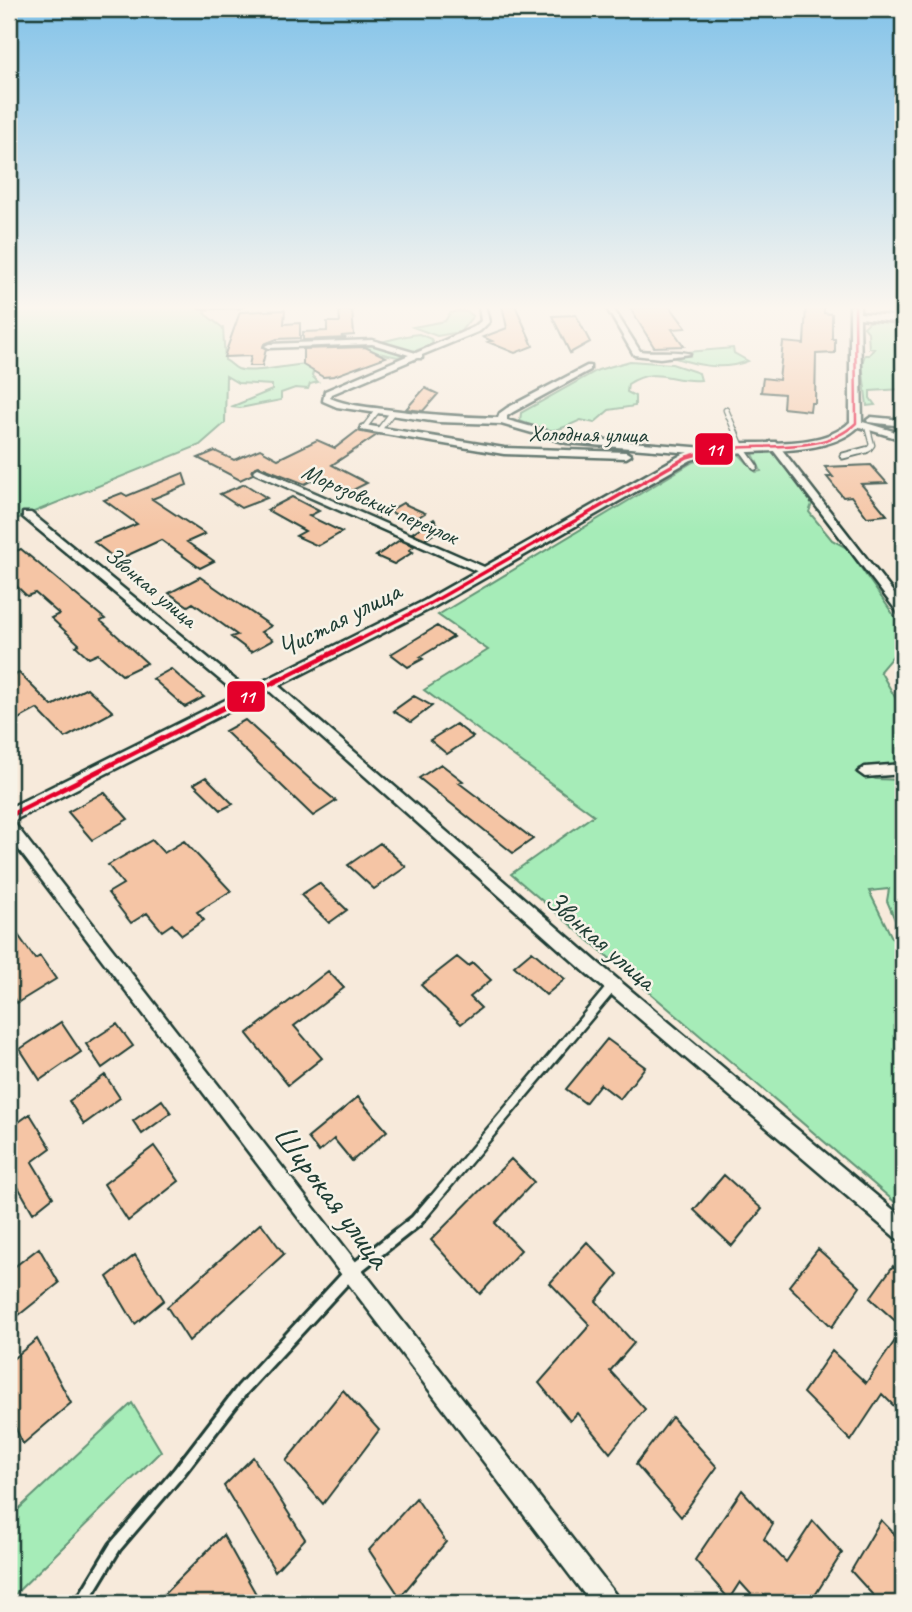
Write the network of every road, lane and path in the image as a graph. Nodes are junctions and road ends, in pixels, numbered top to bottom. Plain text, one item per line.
1 (362, 380) edge
2 (565, 380) edge
3 (858, 380) edge
4 (726, 410) dead end
5 (377, 411) junction
6 (392, 413) junction
7 (502, 421) junction
8 (860, 422) junction
9 (903, 423) edge
10 (364, 428) joint
11 (379, 430) junction
12 (903, 437) edge
13 (773, 444) junction
14 (742, 447) junction
15 (706, 451) junction
16 (844, 456) dead end
17 (687, 457) junction
18 (755, 467) dead end
19 (258, 471) dead end
20 (27, 515) dead end
21 (487, 572) junction
22 (903, 612) edge
23 (269, 684) junction
24 (246, 695) junction
25 (903, 769) edge
26 (865, 772) dead end
27 (9, 816) edge
28 (9, 827) edge
29 (613, 986) junction
30 (903, 1231) edge
31 (351, 1272) junction
32 (81, 1603) edge
33 (606, 1603) edge

1 - 5 street
2 - 7 street
3 - 8 street
4 - 14 lane
5 - 6 street
5 - 10 lane
6 - 7 street
6 - 11 lane
7 - 15 street
8 - 9 street
8 - 12 street
8 - 13 street, Чистая улица
8 - 16 lane
10 - 11 street, Холодная улица
11 - 17 street, Холодная улица
13 - 14 street, Чистая улица
13 - 22 street
14 - 15 street, Чистая улица
14 - 18 lane
15 - 17 street, Чистая улица
17 - 21 street, Чистая улица
19 - 21 street, Морозовский переулок
20 - 24 street, Звонкая улица
21 - 23 street, Чистая улица
23 - 24 street, Чистая улица
23 - 29 street, Звонкая улица
24 - 27 street, Чистая улица
25 - 26 street
28 - 31 street, Широкая улица
29 - 30 street, Звонкая улица
29 - 31 lane
31 - 32 lane
31 - 33 street, Широкая улица

